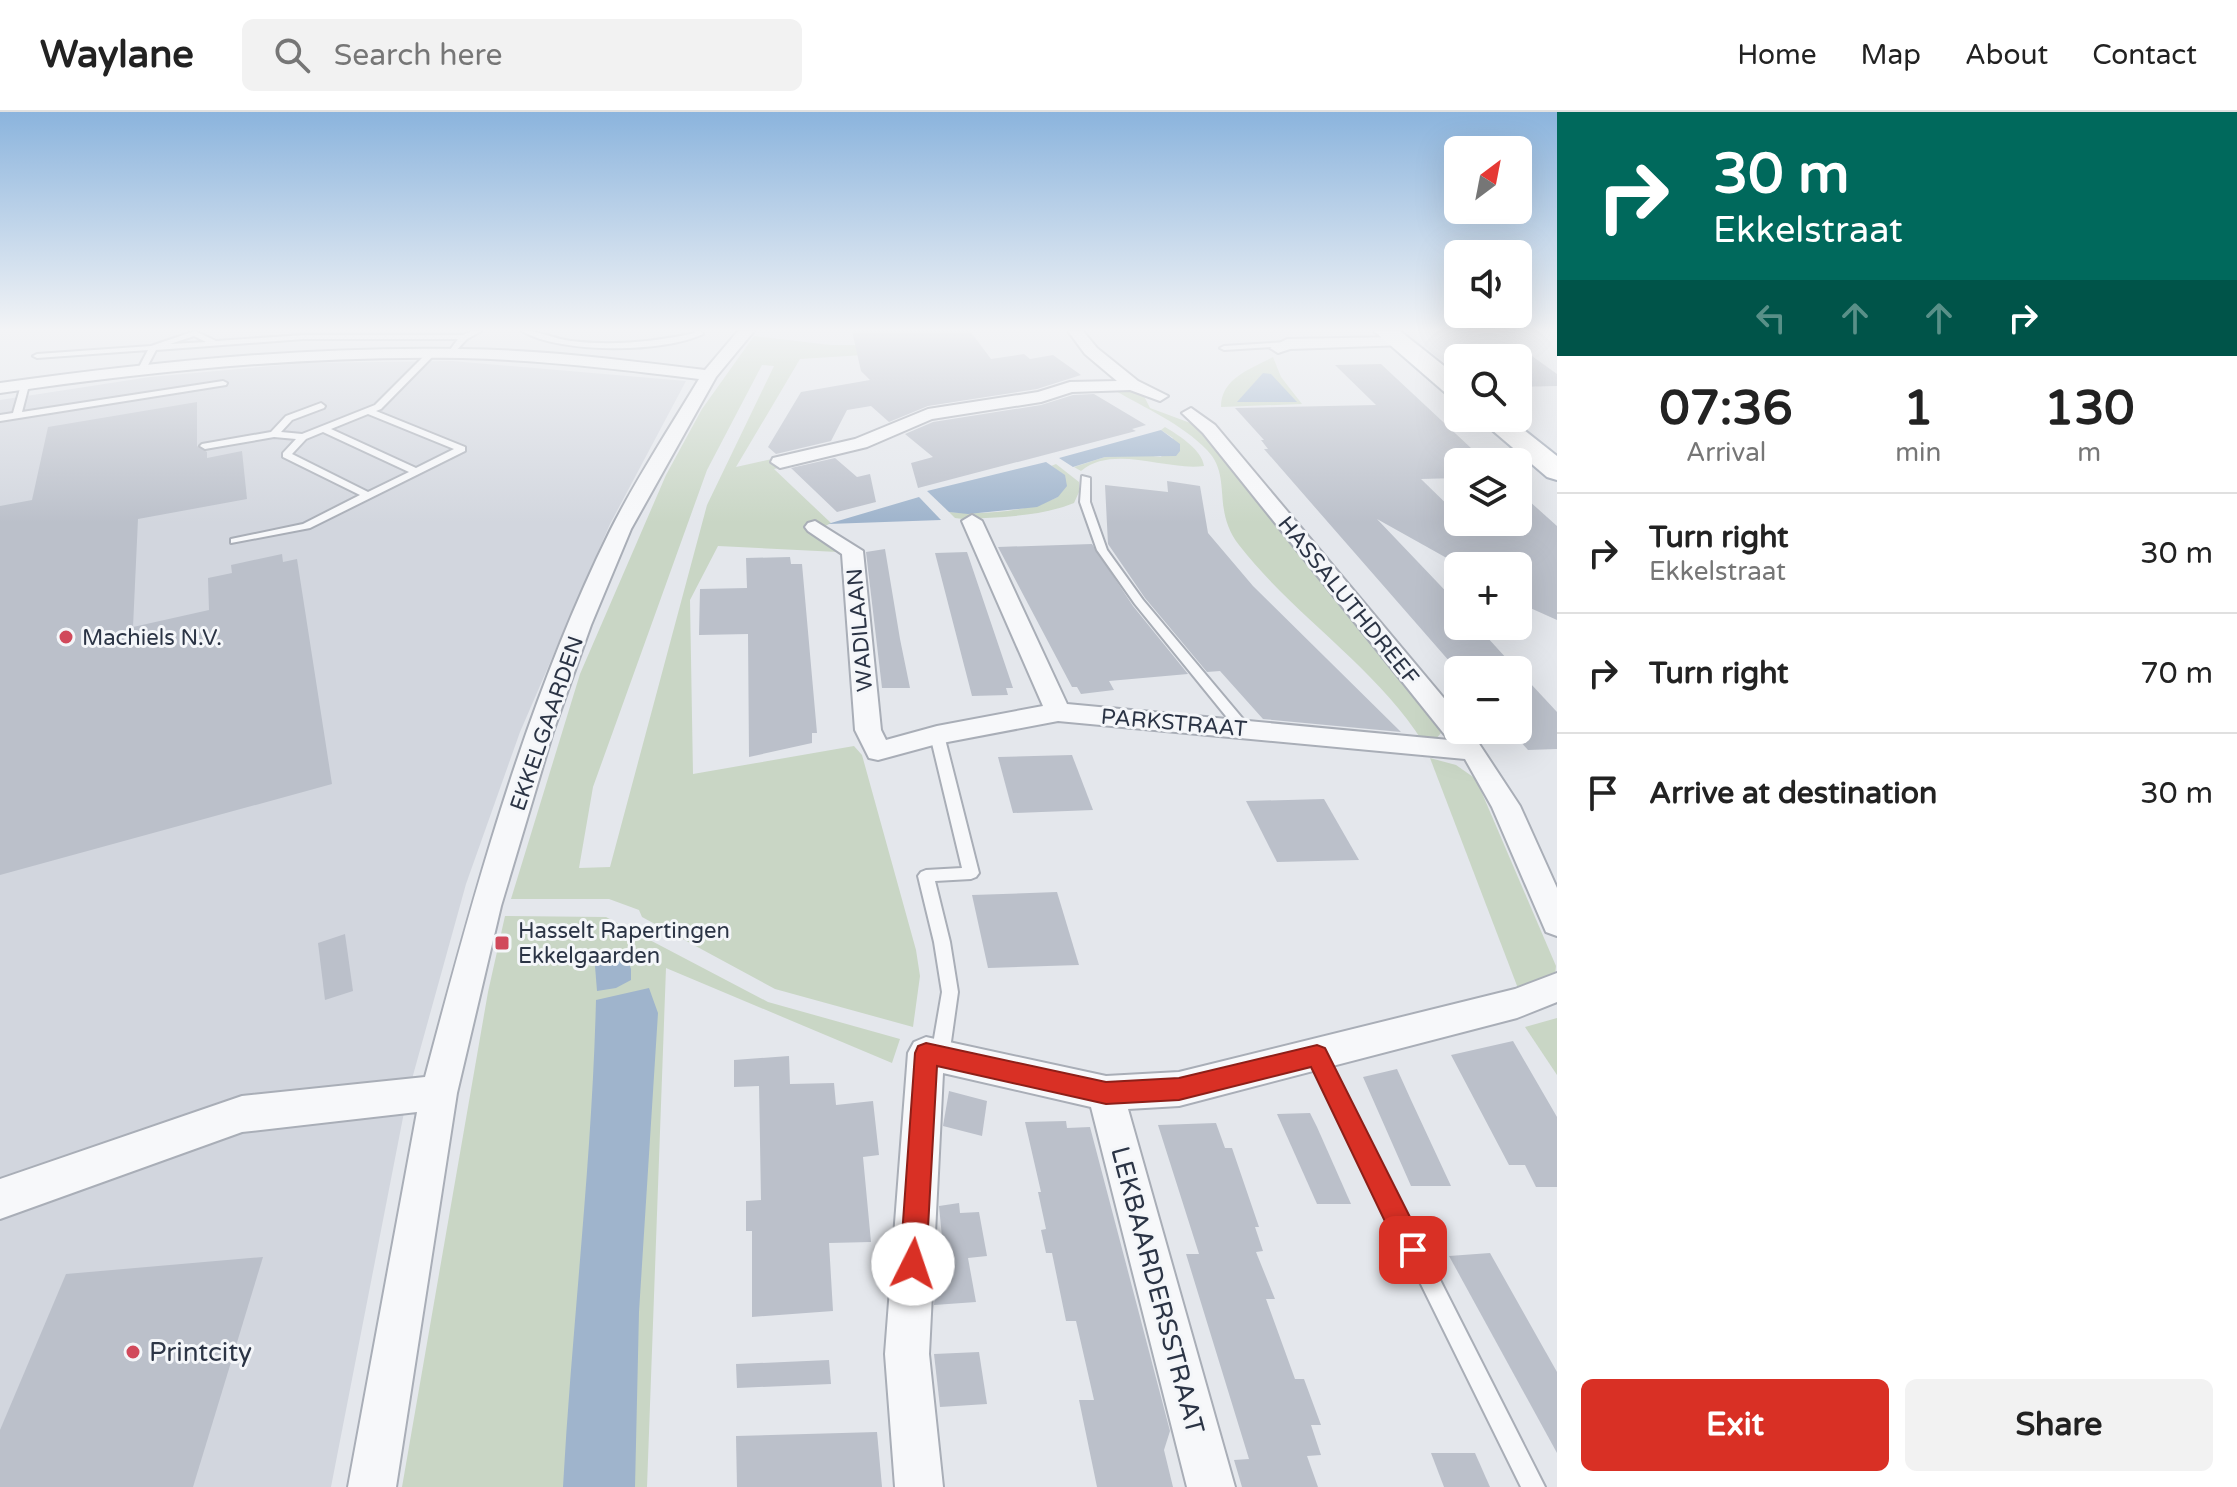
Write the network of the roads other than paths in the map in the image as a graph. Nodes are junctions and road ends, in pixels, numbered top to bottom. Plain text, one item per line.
1 (22, 395) edge
2 (145, 395) edge
3 (390, 395) edge
4 (697, 395) edge
5 (1046, 395) edge
6 (1156, 395) edge
7 (321, 406) dead end
8 (368, 411) junction
9 (17, 415) junction
10 (0, 418) edge
11 (1532, 426) edge
12 (324, 429) junction
13 (1509, 432) edge
14 (274, 434) junction
15 (303, 437) junction
16 (205, 446) dead end
17 (1557, 446) edge
18 (780, 462) dead end
19 (1557, 471) edge
20 (417, 472) junction
21 (1085, 478) dead end
22 (369, 496) junction
23 (972, 521) dead end
24 (815, 527) dead end
25 (235, 541) dead end
26 (1058, 712) junction
27 (1243, 728) junction
28 (937, 735) junction
29 (878, 751) joint
30 (1473, 751) junction
31 (1557, 923) edge
32 (1557, 987) edge
33 (933, 1055) junction
34 (1317, 1055) junction
35 (439, 1093) junction
36 (1106, 1093) junction
37 (0, 1199) edge
38 (372, 1487) edge
39 (919, 1487) edge
40 (1211, 1487) edge
41 (1533, 1487) edge

1 - 9 lane
2 - 9 lane
3 - 8 lane
4 - 35 street, EKKELGAARDEN
5 - 18 street
6 - 30 street, HASSALUTHDREEF
7 - 14 lane
8 - 12 lane
8 - 20 lane
9 - 10 lane
11 - 17 main road
12 - 15 lane
12 - 20 lane
13 - 19 main road
14 - 15 lane
14 - 16 lane
15 - 22 lane
20 - 22 lane
21 - 27 lane
22 - 25 lane
23 - 26 street
24 - 29 street, WADILAAN
26 - 27 street, PARKSTRAAT
26 - 28 street, PARKSTRAAT
27 - 30 street, PARKSTRAAT
28 - 29 street, PARKSTRAAT
28 - 33 lane
30 - 31 street, HASSALUTHDREEF
32 - 34 street
33 - 36 street
33 - 39 street
34 - 36 street
34 - 41 lane
35 - 37 street
35 - 38 street, EKKELGAARDEN
36 - 40 street, LEKBAARDERSSTRAAT

